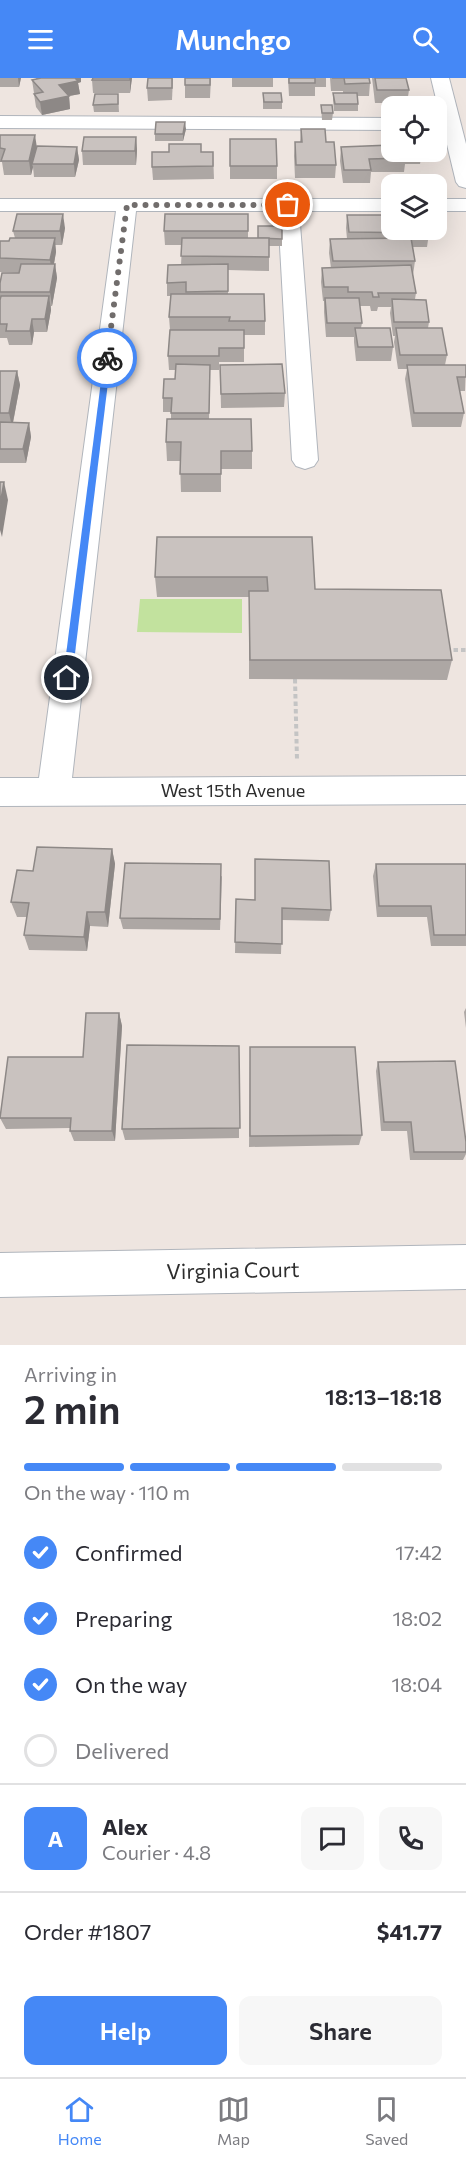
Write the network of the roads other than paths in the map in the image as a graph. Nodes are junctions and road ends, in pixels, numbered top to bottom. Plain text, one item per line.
1 (440, 78) edge
2 (442, 96) edge
3 (0, 122) edge
4 (381, 124) edge
5 (447, 132) edge
6 (466, 182) edge
7 (0, 205) edge
8 (127, 205) junction
9 (288, 205) junction
10 (381, 205) edge
11 (447, 205) edge
12 (466, 205) edge
13 (305, 460) dead end
14 (466, 790) edge
15 (0, 792) edge
16 (54, 792) junction
17 (466, 1267) edge
18 (0, 1275) edge

1 - 2 street
3 - 4 street
5 - 6 street
7 - 8 street
8 - 9 street
8 - 16 street
9 - 10 street
9 - 13 street
11 - 12 street
14 - 16 street, West 15th Avenue
15 - 16 street, West 15th Avenue
17 - 18 street, Virginia Court

